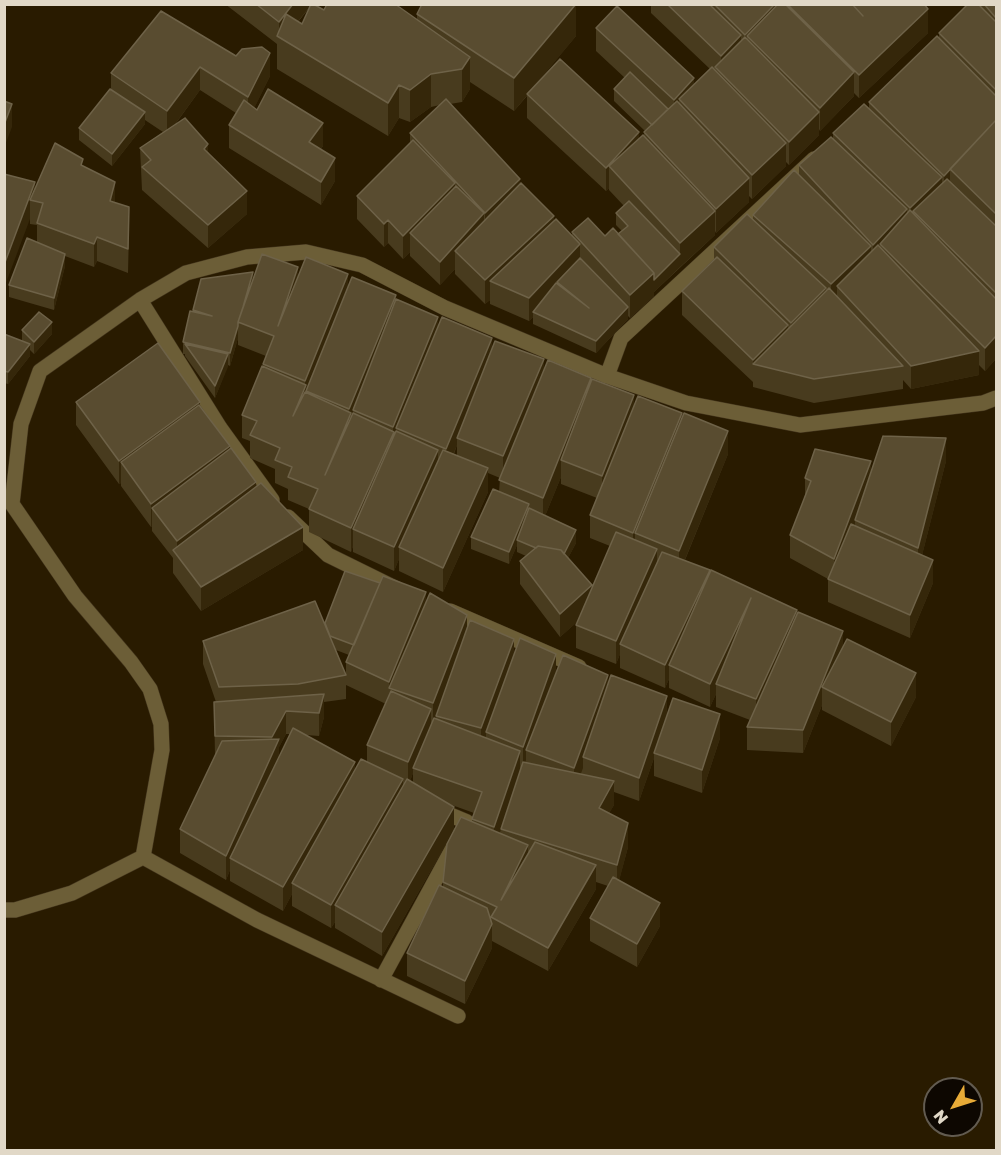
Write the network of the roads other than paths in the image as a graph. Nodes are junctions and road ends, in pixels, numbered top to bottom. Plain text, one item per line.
1 (826, 148) edge
2 (140, 300) junction
3 (607, 376) junction
4 (996, 398) edge
5 (416, 596) edge
6 (435, 604) edge
7 (595, 674) edge
8 (426, 805) edge
9 (143, 856) junction
10 (4, 910) edge
11 (381, 980) junction
12 (458, 1016) dead end

1 - 3 street
2 - 3 street
2 - 5 street
2 - 9 street
3 - 4 street
6 - 7 street
8 - 11 street
9 - 10 street
9 - 11 street
11 - 12 street

